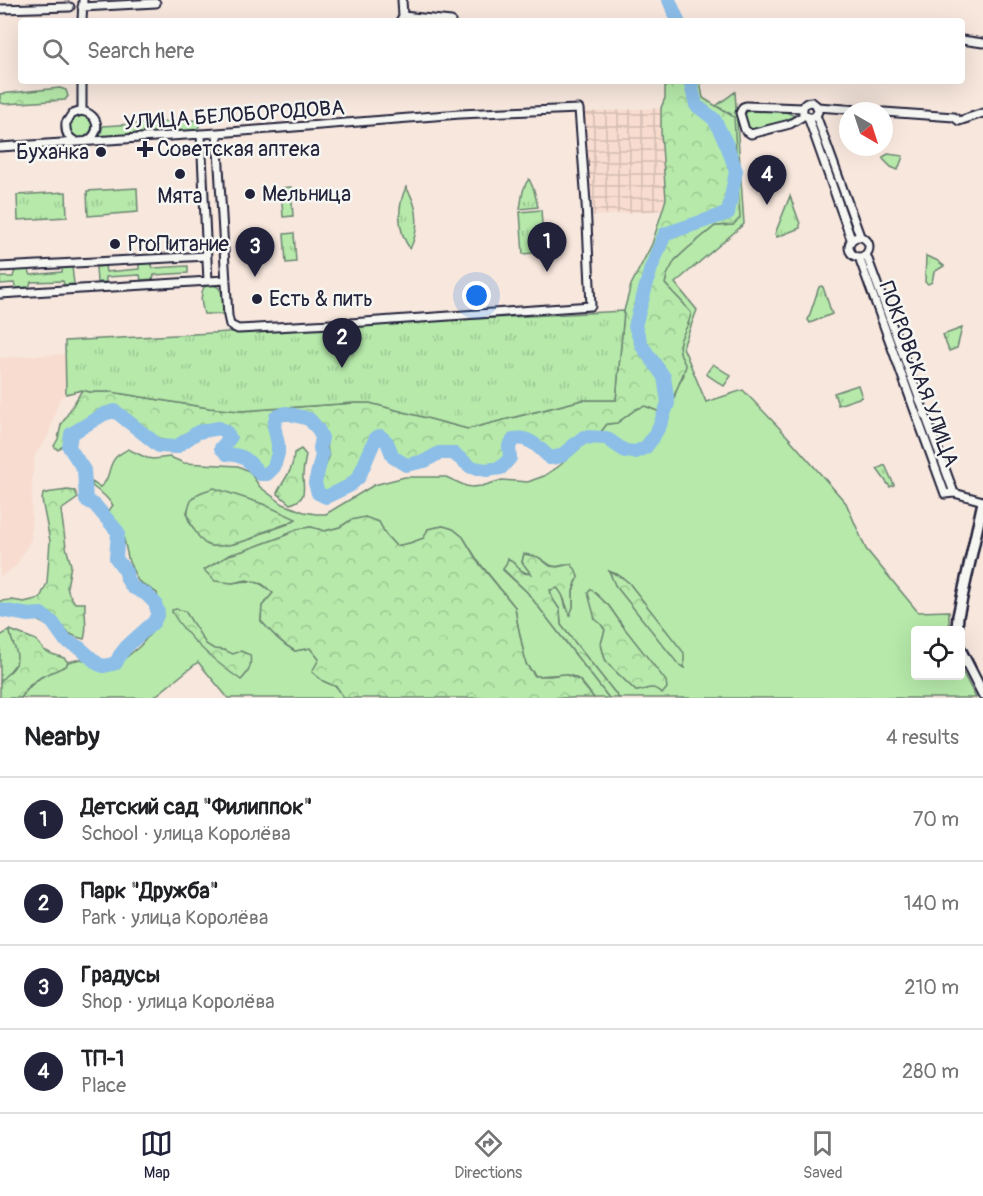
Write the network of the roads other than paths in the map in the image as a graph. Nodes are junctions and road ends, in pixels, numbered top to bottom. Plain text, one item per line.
1 (402, 0) edge
2 (156, 3) dead end
3 (82, 4) edge
4 (70, 7) dead end
5 (0, 9) edge
6 (402, 18) edge
7 (965, 40) edge
8 (983, 43) edge
9 (82, 84) edge
10 (82, 111) junction
11 (810, 112) junction
12 (839, 112) edge
13 (893, 113) edge
14 (983, 113) edge
15 (201, 134) junction
16 (217, 134) junction
17 (87, 141) junction
18 (77, 142) junction
19 (0, 147) edge
20 (860, 236) junction
21 (851, 239) junction
22 (207, 256) junction
23 (863, 256) junction
24 (0, 267) edge
25 (225, 280) junction
26 (208, 281) junction
27 (0, 294) edge
28 (954, 493) junction
29 (983, 502) edge
30 (957, 626) edge
31 (965, 659) edge
32 (983, 694) edge

1 - 6 street
2 - 3 street
4 - 5 street
7 - 8 street
9 - 10 street
10 - 17 street
10 - 18 street
11 - 11 street
11 - 12 street
11 - 20 street, ПОКРОВСКАЯ УЛИЦА
11 - 21 street, ПОКРОВСКАЯ УЛИЦА
13 - 14 street
15 - 16 street, УЛИЦА БЕЛОБОРОДОВА
15 - 17 street, УЛИЦА БЕЛОБОРОДОВА
15 - 22 street
16 - 25 street
16 - 25 street, УЛИЦА БЕЛОБОРОДОВА
17 - 18 street, УЛИЦА БЕЛОБОРОДОВА
18 - 19 street, УЛИЦА БЕЛОБОРОДОВА
20 - 21 street
20 - 23 street, ПОКРОВСКАЯ УЛИЦА
21 - 23 street, ПОКРОВСКАЯ УЛИЦА
22 - 24 street
22 - 26 street
23 - 28 street, ПОКРОВСКАЯ УЛИЦА
23 - 28 street, ПОКРОВСКАЯ УЛИЦА
25 - 26 street
26 - 27 street
28 - 29 street, ПОКРОВСКАЯ УЛИЦА
29 - 30 street
31 - 32 street

